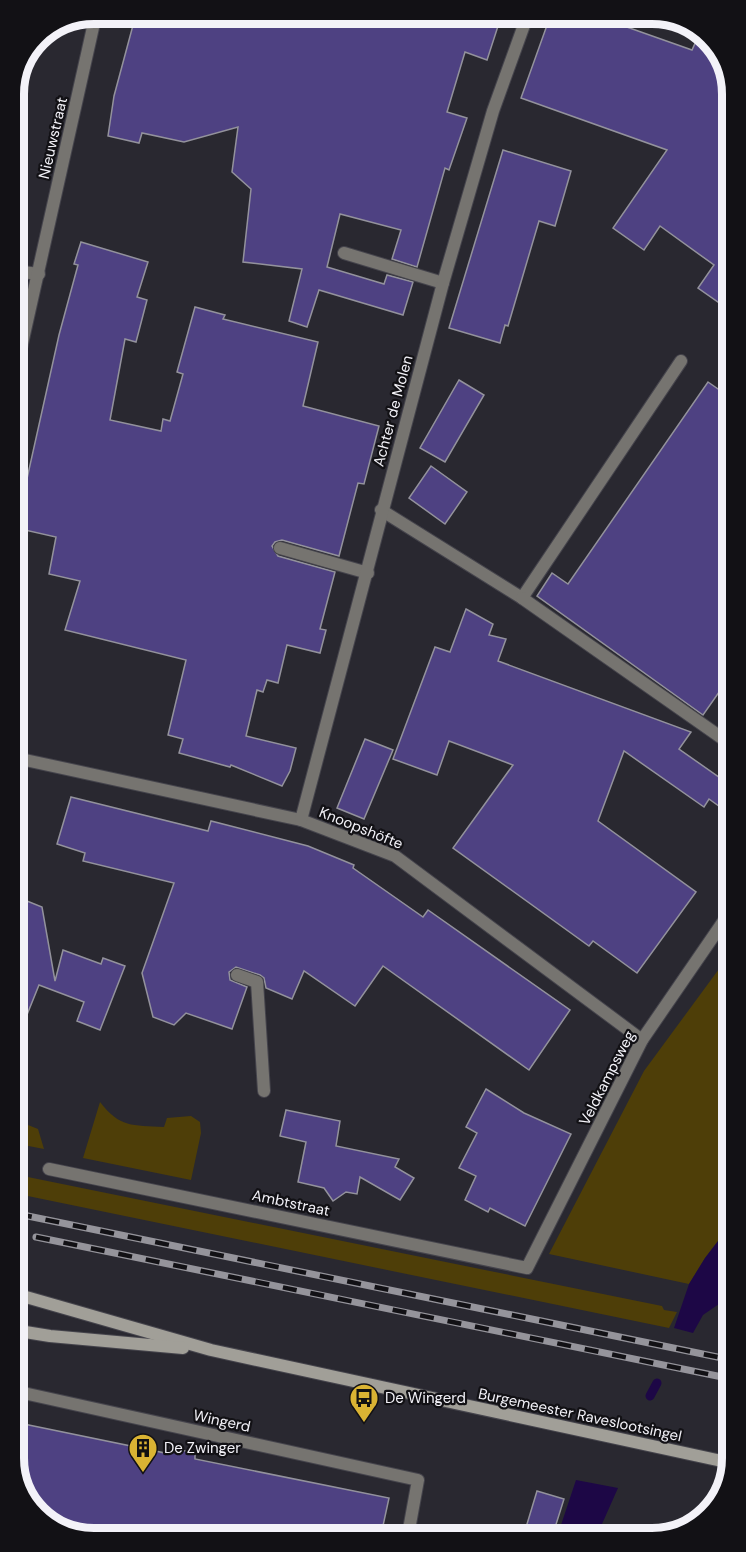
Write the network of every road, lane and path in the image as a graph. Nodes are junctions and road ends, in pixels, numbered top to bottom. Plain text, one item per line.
1 (94, 24) edge
2 (524, 24) edge
3 (344, 253) dead end
4 (24, 272) edge
5 (39, 274) junction
6 (443, 283) junction
7 (24, 337) edge
8 (681, 361) dead end
9 (381, 510) junction
10 (280, 548) dead end
11 (368, 573) junction
12 (522, 598) junction
13 (722, 737) edge
14 (24, 760) edge
15 (301, 820) junction
16 (722, 924) edge
17 (237, 975) dead end
18 (642, 1040) junction
19 (264, 1091) dead end
20 (49, 1169) dead end
21 (527, 1268) joint
22 (24, 1296) edge
23 (24, 1332) edge
24 (211, 1350) junction
25 (24, 1393) edge
26 (722, 1461) edge
27 (409, 1528) edge

1 - 5 street, Nieuwstraat
2 - 6 street, Achter de Molen
3 - 6 street
4 - 5 street
5 - 7 street, Nieuwstraat
6 - 9 street, Achter de Molen
8 - 12 street
9 - 11 street, Achter de Molen
9 - 12 street
10 - 11 street
11 - 15 street, Achter de Molen
12 - 13 street
14 - 15 street, Knoopshöfte
15 - 18 street, Knoopshöfte
16 - 18 street, Veldkampsweg
17 - 19 street
18 - 21 street, Veldkampsweg
20 - 21 street, Ambtstraat
22 - 24 main road, Burgemeester Raveslootsingel
23 - 24 main road, Burgemeester Raveslootsingel
24 - 26 main road, Burgemeester Raveslootsingel
25 - 27 street, Wingerd

